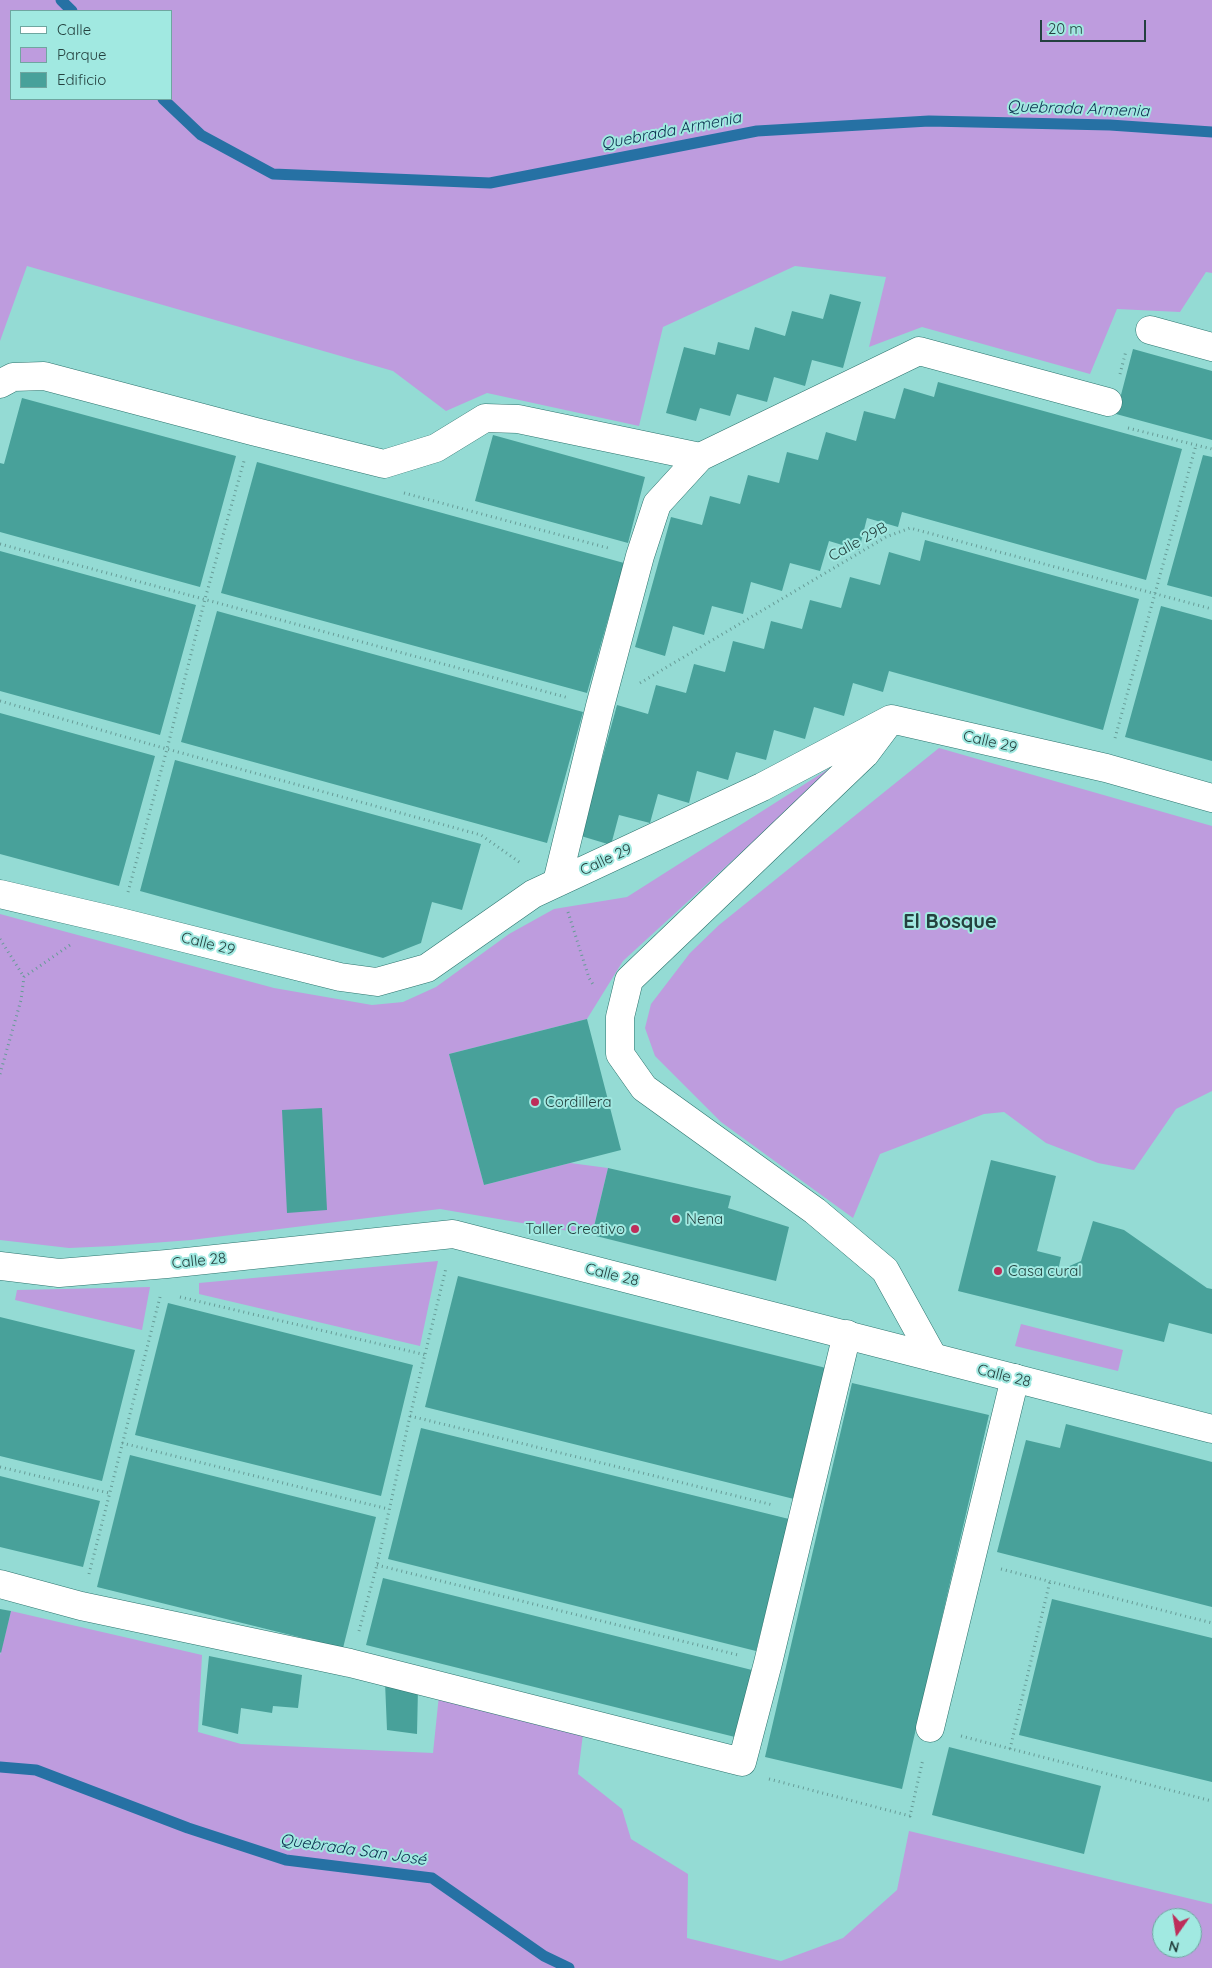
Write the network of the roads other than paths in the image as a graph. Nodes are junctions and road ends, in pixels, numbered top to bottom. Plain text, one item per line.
1 (1150, 330) road end
2 (1212, 347) edge
3 (0, 384) edge
4 (1108, 402) road end
5 (700, 456) junction
6 (891, 719) junction
7 (1212, 798) edge
8 (557, 882) junction
9 (0, 894) edge
10 (0, 1266) edge
11 (847, 1334) junction
12 (933, 1357) junction
13 (1015, 1378) junction
14 (1212, 1429) edge
15 (0, 1584) edge
16 (930, 1728) road end

1 - 2 street
3 - 5 street
4 - 5 street
5 - 8 street
6 - 7 street, Calle 29
6 - 8 street, Calle 29
6 - 12 street
8 - 9 street, Calle 29
10 - 11 street, Calle 28
11 - 12 street, Calle 28
11 - 15 street
12 - 13 street, Calle 28
13 - 14 street, Calle 28
13 - 16 street

